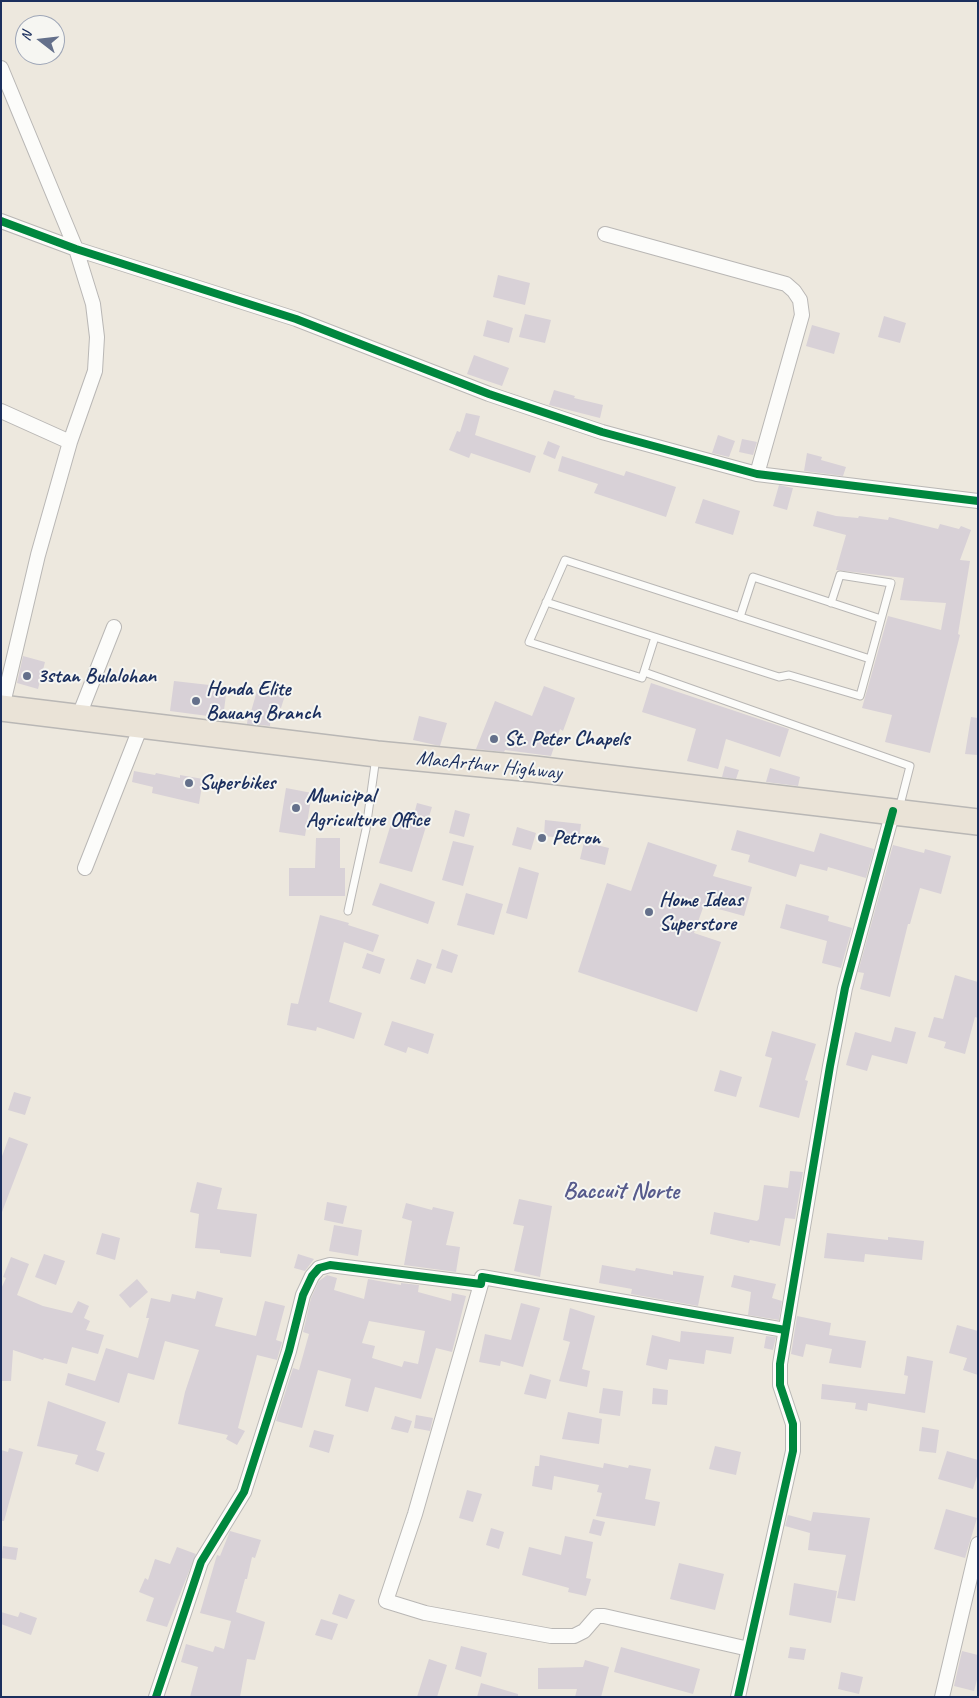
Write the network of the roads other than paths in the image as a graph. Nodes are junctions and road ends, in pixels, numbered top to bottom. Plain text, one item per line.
1 (1, 68) edge
2 (1, 221) edge
3 (605, 234) dead end
4 (76, 249) junction
5 (1, 411) edge
6 (70, 442) junction
7 (757, 474) junction
8 (978, 501) edge
9 (546, 602) junction
10 (831, 603) junction
11 (740, 617) junction
12 (881, 619) junction
13 (114, 627) dead end
14 (655, 637) junction
15 (870, 659) junction
16 (644, 672) junction
17 (2, 708) edge
18 (78, 718) junction
19 (141, 726) junction
20 (377, 754) junction
21 (896, 811) junction
22 (978, 822) edge
23 (85, 868) dead end
24 (348, 911) dead end
25 (481, 1284) junction
26 (785, 1330) junction
27 (978, 1544) edge
28 (750, 1649) junction
29 (156, 1697) edge
30 (738, 1697) edge
31 (942, 1697) edge

1 - 4 street
2 - 4 street
3 - 7 street
4 - 6 street
4 - 7 street
5 - 6 street
6 - 17 street
7 - 8 street
9 - 11 lane
9 - 14 lane
9 - 16 lane
10 - 11 lane
10 - 12 lane
10 - 12 lane
11 - 15 lane
12 - 15 lane
13 - 18 street
14 - 15 lane
14 - 16 lane
16 - 21 lane
17 - 18 highway, MacArthur Highway
18 - 19 highway, MacArthur Highway
19 - 20 highway, MacArthur Highway
19 - 23 street
20 - 21 highway, MacArthur Highway
20 - 24 lane
21 - 22 highway, MacArthur Highway
21 - 26 street
25 - 26 street
25 - 28 street
25 - 29 street
26 - 28 street
27 - 31 street
28 - 30 street

